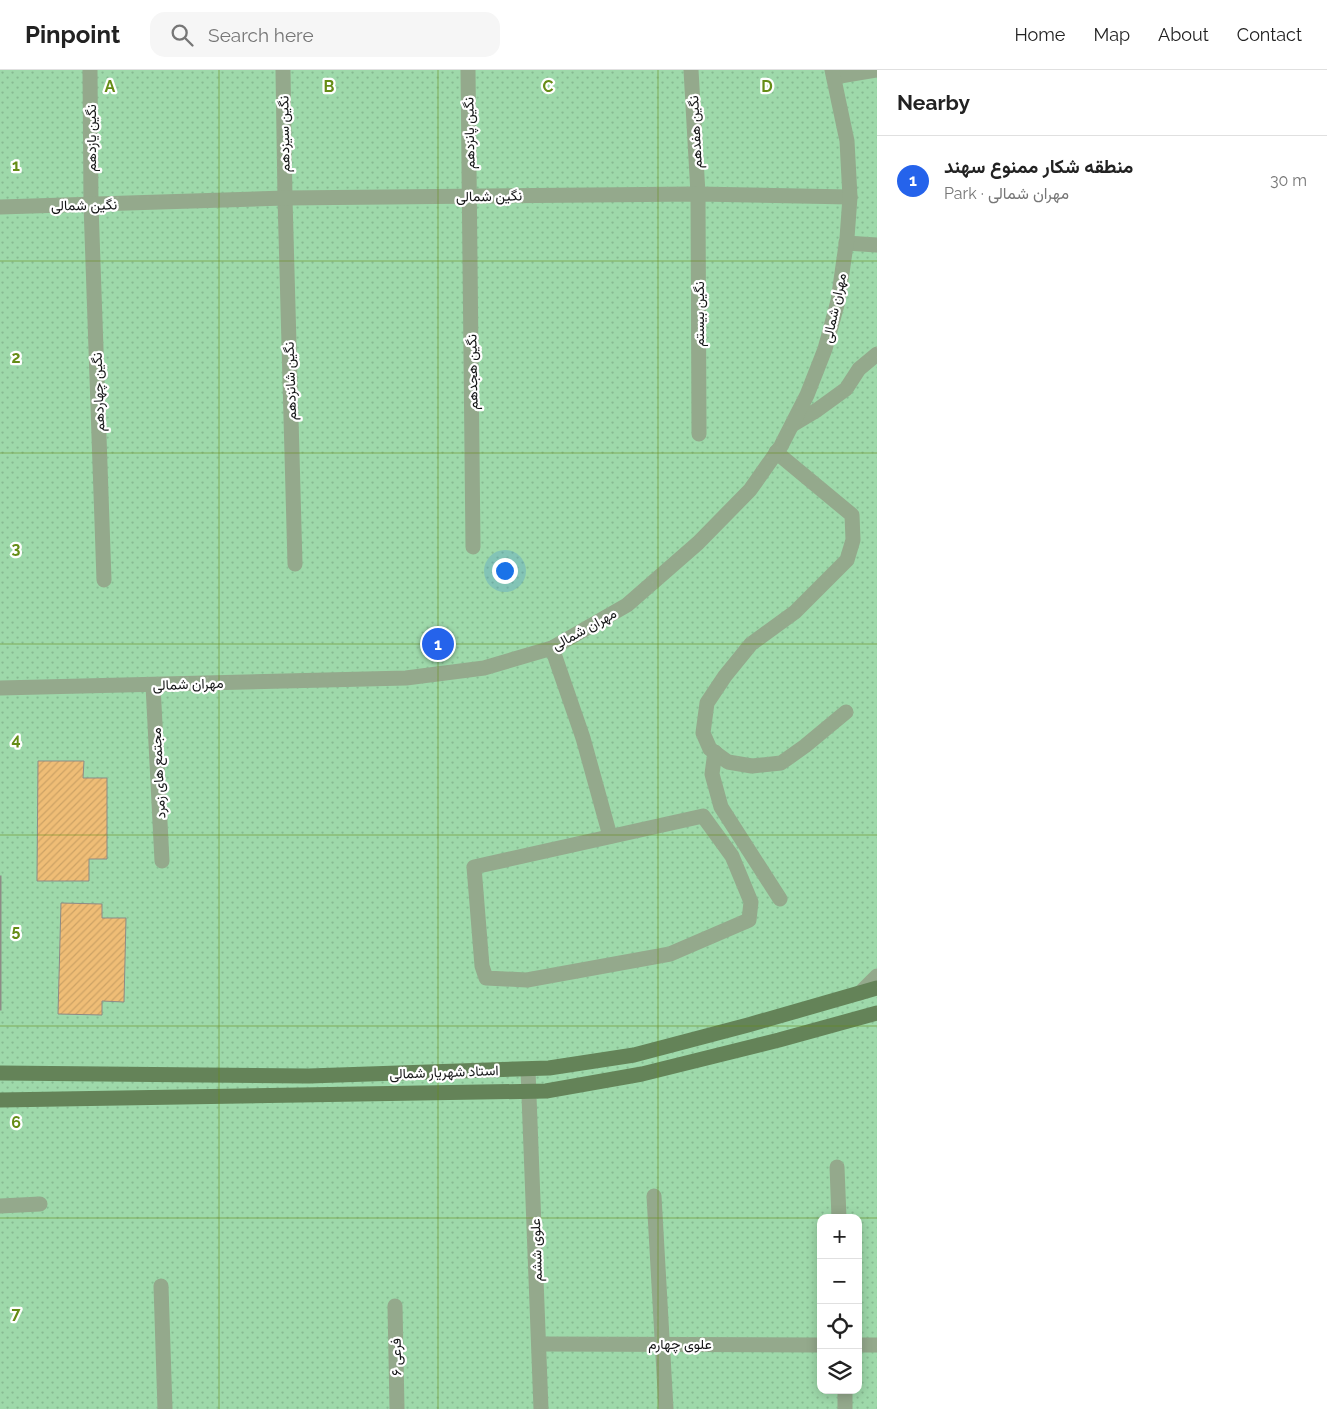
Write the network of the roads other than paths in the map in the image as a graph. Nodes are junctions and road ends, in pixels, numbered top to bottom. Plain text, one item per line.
1 (90, 70) edge
2 (283, 70) edge
3 (468, 70) edge
4 (691, 70) edge
5 (877, 70) edge
6 (833, 73) edge
7 (698, 194) junction
8 (470, 196) junction
9 (850, 197) junction
10 (285, 198) junction
11 (91, 205) junction
12 (0, 207) edge
13 (846, 243) junction
14 (877, 244) edge
15 (877, 354) edge
16 (792, 425) junction
17 (699, 434) dead end
18 (776, 452) junction
19 (473, 547) dead end
20 (295, 564) dead end
21 (104, 580) dead end
22 (552, 648) junction
23 (153, 685) junction
24 (0, 688) edge
25 (846, 712) dead end
26 (715, 752) junction
27 (610, 836) junction
28 (162, 861) dead end
29 (780, 899) dead end
30 (877, 976) edge
31 (877, 988) edge
32 (860, 994) junction
33 (871, 1015) edge
34 (528, 1070) junction
35 (0, 1073) edge
36 (530, 1091) junction
37 (0, 1100) edge
38 (837, 1168) dead end
39 (654, 1196) dead end
40 (40, 1204) dead end
41 (0, 1206) edge
42 (839, 1214) edge
43 (161, 1286) dead end
44 (396, 1306) dead end
45 (540, 1344) junction
46 (663, 1344) junction
47 (817, 1345) edge
48 (862, 1345) edge
49 (877, 1345) edge
50 (844, 1394) edge
51 (165, 1409) edge
52 (397, 1409) edge
53 (541, 1409) edge
54 (666, 1409) edge
55 (845, 1409) edge

1 - 11 street, نگین یازدهم
2 - 10 street, نگین سیزدهم
3 - 8 street, نگین پانزدهم
4 - 7 street, نگین هفدهم
5 - 6 street
6 - 9 street
7 - 8 street, نگین شمالی
7 - 9 street, نگین شمالی
7 - 17 street, نگین بیستم
8 - 10 street, نگین شمالی
8 - 19 street, نگین هجدهم
9 - 13 street, مهران شمالی
10 - 11 street, نگین شمالی
10 - 20 street, نگین شانزدهم
11 - 12 street, نگین شمالی
11 - 21 street, نگین چهاردهم
13 - 14 street
13 - 16 street, مهران شمالی
15 - 16 street
16 - 18 street, مهران شمالی
18 - 22 street, مهران شمالی
18 - 26 street
22 - 23 street, مهران شمالی
22 - 27 street
23 - 24 street, مهران شمالی
23 - 28 street, مجتمع های زمرد
25 - 26 street
26 - 29 street
27 - 27 street
30 - 32 street
31 - 32 street, استاد شهریار شمالی
32 - 33 street
32 - 34 street, استاد شهریار شمالی
33 - 36 street, استاد شهریار شمالی
34 - 35 street, استاد شهریار شمالی
34 - 36 street, علوی ششم
36 - 37 street, استاد شهریار شمالی
36 - 45 street, علوی ششم
38 - 42 street
39 - 46 street
40 - 41 street
43 - 51 street
44 - 52 street, فرعی ۶
45 - 46 street, علوی چهارم
45 - 53 street, علوی ششم
46 - 47 street, علوی چهارم
46 - 54 street
48 - 49 street
50 - 55 street

